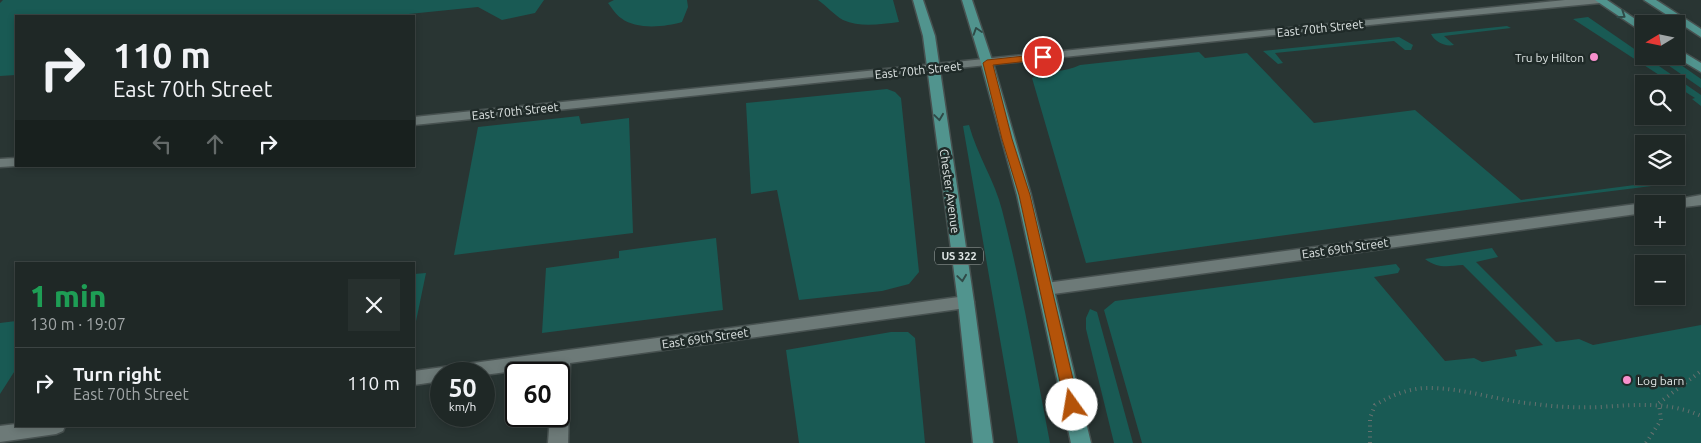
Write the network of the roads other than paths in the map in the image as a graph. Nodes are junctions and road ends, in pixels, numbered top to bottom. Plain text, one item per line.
1 (918, 0) edge
2 (967, 0) edge
3 (1600, 0) edge
4 (1648, 0) edge
5 (1635, 24) edge
6 (1701, 34) edge
7 (1685, 58) edge
8 (987, 63) junction
9 (1701, 68) edge
10 (933, 69) junction
11 (415, 121) edge
12 (15, 162) edge
13 (0, 163) edge
14 (1701, 200) edge
15 (1685, 202) edge
16 (1635, 209) edge
17 (1046, 289) junction
18 (966, 302) junction
19 (561, 358) junction
20 (495, 367) edge
21 (430, 376) edge
22 (415, 378) edge
23 (49, 427) edge
24 (0, 434) edge
25 (558, 443) edge
26 (983, 443) edge
27 (1081, 443) edge

1 - 10 main road, Chester Avenue / US 322
8 -> 2 main road
3 -> 5 main road
3 - 8 street, East 70th Street
4 - 6 main road
7 - 9 main road
8 - 10 street, East 70th Street
8 - 17 main road
10 - 11 street, East 70th Street
10 -> 18 main road, Chester Avenue / US 322
12 - 13 street
14 - 15 street
16 - 17 street, East 69th Street
17 - 27 main road
18 - 19 street, East 69th Street
18 - 26 main road, Chester Avenue / US 322
19 - 20 street, East 69th Street
19 - 25 street
21 - 22 street, East 69th Street
23 - 24 street

